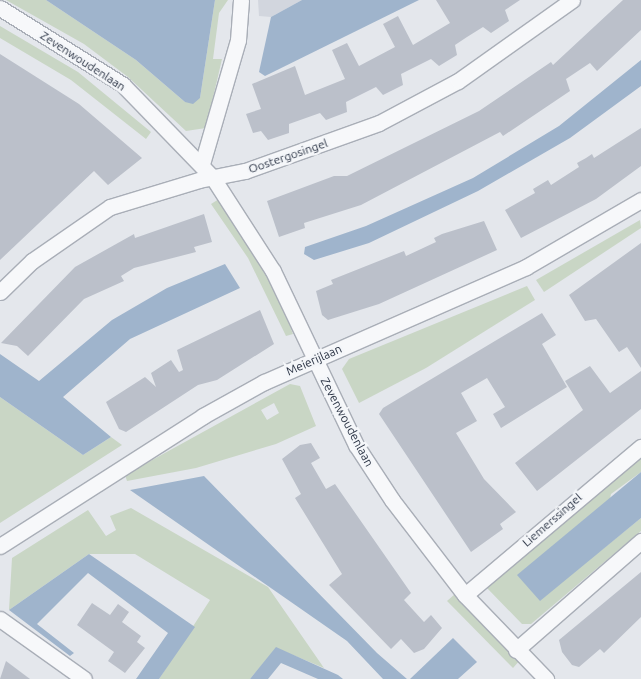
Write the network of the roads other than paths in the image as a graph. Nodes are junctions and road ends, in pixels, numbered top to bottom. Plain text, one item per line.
1 (241, 0) edge
2 (572, 0) edge
3 (0, 8) edge
4 (202, 164) junction
5 (213, 178) junction
6 (641, 200) edge
7 (0, 292) edge
8 (314, 359) junction
9 (641, 447) edge
10 (641, 540) edge
11 (0, 546) edge
12 (465, 595) junction
13 (0, 619) edge
14 (516, 650) junction
15 (84, 679) edge
16 (546, 679) edge

1 - 4 street
2 - 5 street, Oostergosingel
3 - 4 street, Zevenwoudenlaan
4 - 5 street, Zevenwoudenlaan
5 - 7 street, Oostergosingel
5 - 8 street, Zevenwoudenlaan
6 - 8 street, Meierijlaan
8 - 11 street, Meierijlaan
8 - 12 street, Zevenwoudenlaan
9 - 12 street, Liemerssingel
10 - 14 street
12 - 14 street, Zevenwoudenlaan
13 - 15 street
14 - 16 street, Zevenwoudenlaan

